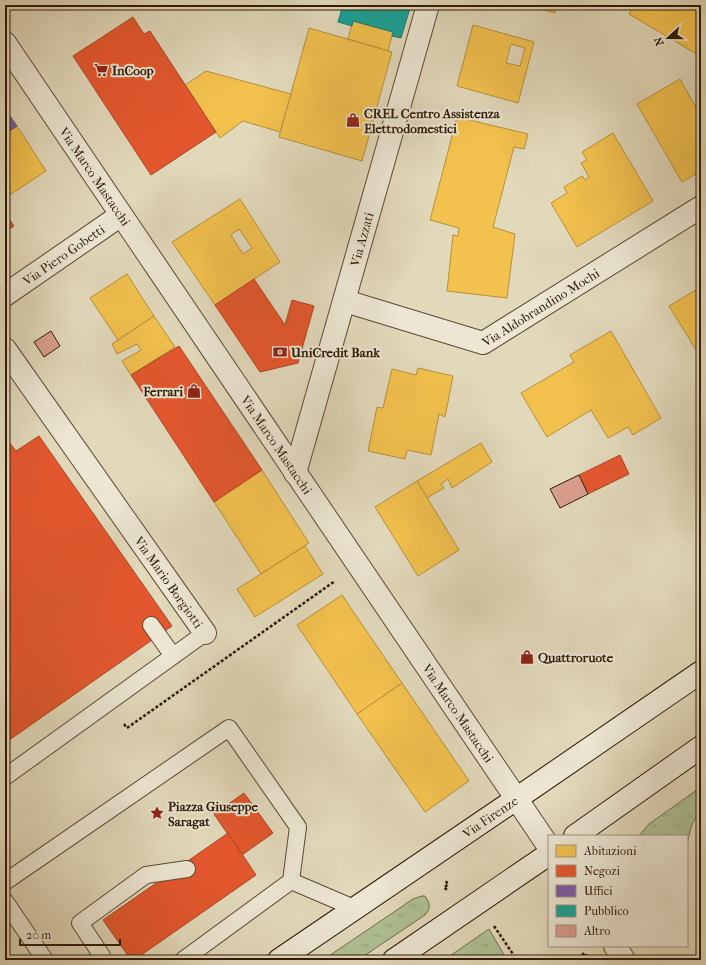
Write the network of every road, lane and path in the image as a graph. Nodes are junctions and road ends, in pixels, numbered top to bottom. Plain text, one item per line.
1 (428, 5) edge
2 (5, 43) edge
3 (701, 207) edge
4 (121, 215) junction
5 (5, 295) edge
6 (345, 301) junction
7 (9, 362) edge
8 (296, 473) junction
9 (357, 564) junction
10 (151, 625) dead end
11 (205, 633) joint
12 (173, 656) junction
13 (701, 672) edge
14 (124, 724) dead end
15 (701, 748) edge
16 (5, 777) edge
17 (516, 799) junction
18 (576, 835) edge
19 (548, 847) edge
20 (548, 855) edge
21 (187, 869) dead end
22 (291, 881) junction
23 (5, 882) edge
24 (5, 901) edge
25 (354, 908) junction
26 (488, 928) dead end
27 (616, 947) edge
28 (101, 959) edge
29 (45, 960) edge
30 (183, 960) edge
31 (279, 960) edge
32 (394, 960) edge
33 (517, 960) edge
34 (573, 960) edge
35 (589, 960) edge
36 (624, 960) edge

1 - 6 street, Via Azzati
2 - 4 street, Via Marco Mastacchi
3 - 6 street, Via Aldobrandino Mochi
4 - 5 street, Via Piero Gobetti
4 - 8 street, Via Marco Mastacchi
6 - 8 street, Via Azzati
7 - 11 street, Via Mario Borgiotti
8 - 9 street, Via Marco Mastacchi
9 - 14 path
9 - 17 street, Via Marco Mastacchi
10 - 12 lane
11 - 12 lane, Via Mario Borgiotti
12 - 16 lane, Via Mario Borgiotti
13 - 17 street, Via Firenze
15 - 18 street
17 - 19 street, Via Marco Mastacchi
17 - 25 street, Via Firenze
20 - 32 street
21 - 28 lane
22 - 23 lane
22 - 25 lane
22 - 30 lane
24 - 29 lane
25 - 31 street, Via Firenze
26 - 33 path
27 - 36 street
34 - 35 path

